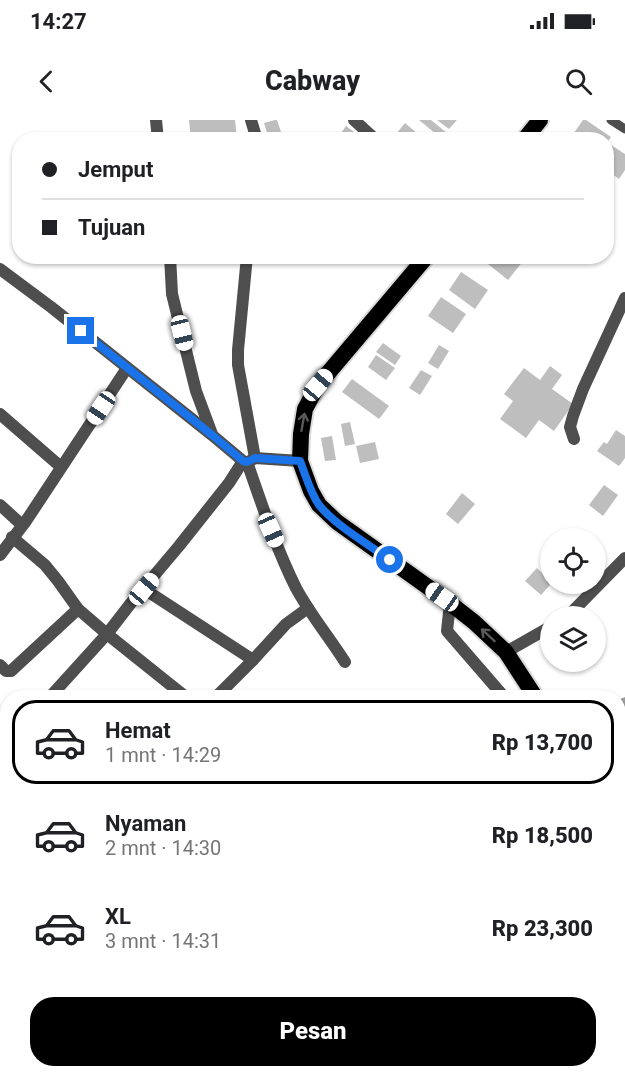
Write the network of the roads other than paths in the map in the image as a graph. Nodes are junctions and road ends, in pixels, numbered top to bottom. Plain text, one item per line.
1 (354, 120) edge
2 (540, 120) edge
3 (611, 120) edge
4 (623, 125) edge
5 (367, 132) edge
6 (530, 132) edge
7 (170, 264) edge
8 (246, 264) edge
9 (420, 264) edge
10 (0, 269) edge
11 (625, 298) edge
12 (127, 368) junction
13 (0, 414) edge
14 (212, 435) junction
15 (574, 439) dead end
16 (249, 460) junction
17 (300, 461) junction
18 (61, 467) junction
19 (0, 505) edge
20 (22, 525) junction
21 (12, 537) junction
22 (0, 555) edge
23 (625, 558) edge
24 (144, 589) junction
25 (450, 603) junction
26 (578, 606) edge
27 (308, 608) junction
28 (78, 609) junction
29 (540, 633) edge
30 (107, 634) junction
31 (506, 652) junction
32 (253, 660) junction
33 (345, 662) dead end
34 (0, 665) edge
35 (56, 690) edge
36 (177, 690) edge
37 (227, 690) edge
38 (498, 690) edge
39 (531, 690) edge

1 - 5 street
2 - 6 highway
3 - 4 lane
7 - 14 street
8 - 16 street
17 -> 9 highway
10 - 12 street
11 - 15 street
12 - 14 street
12 - 18 street
13 - 18 street
14 - 16 street
16 - 17 street
16 - 24 street
16 - 27 street
17 - 25 highway
18 - 20 street
19 - 20 street
20 - 21 street
21 - 22 street
21 - 28 street
23 - 26 street
24 - 30 street
24 - 32 street
31 -> 25 highway
25 - 38 street
27 - 32 street
27 - 33 street
28 - 30 street
28 - 34 street
29 - 31 street
30 - 35 street
30 - 36 street
31 - 39 highway
32 - 37 street

